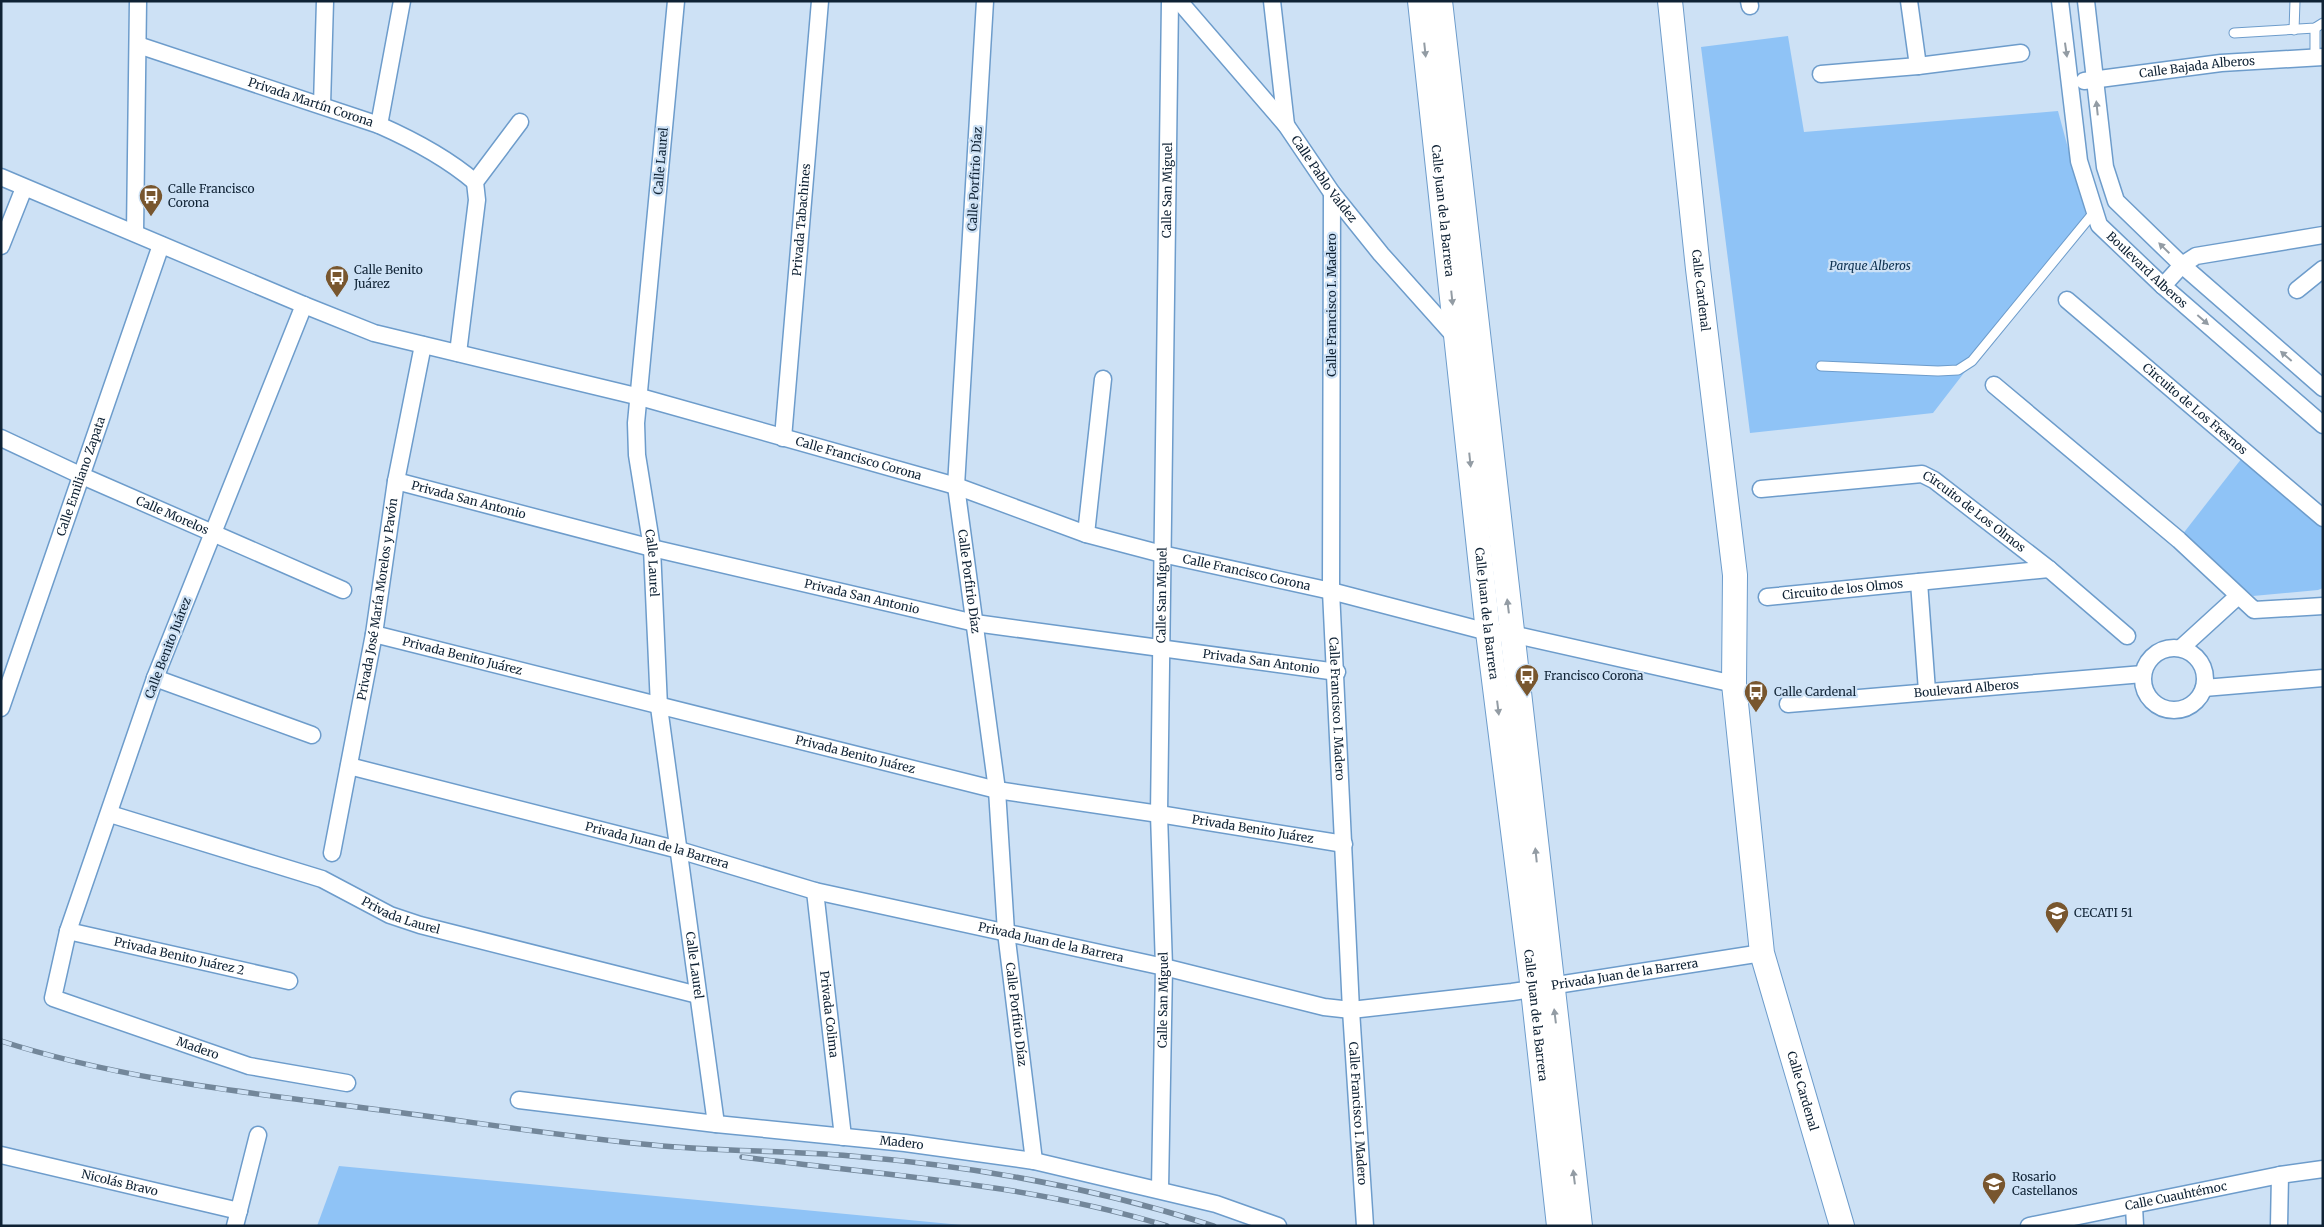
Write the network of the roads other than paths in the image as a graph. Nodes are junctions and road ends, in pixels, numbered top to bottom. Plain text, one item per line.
1 (138, 1) edge
2 (325, 1) edge
3 (402, 1) edge
4 (676, 1) edge
5 (820, 1) edge
6 (985, 1) edge
7 (1170, 1) edge
8 (1180, 1) edge
9 (1272, 1) edge
10 (1420, 1) edge
11 (1440, 1) edge
12 (1670, 1) edge
13 (1910, 1) edge
14 (2060, 1) edge
15 (2086, 1) edge
16 (2294, 1) edge
17 (2319, 26) edge
18 (2294, 30) junction
19 (2234, 32) dead end
20 (138, 45) junction
21 (2021, 53) dead end
22 (2319, 57) edge
23 (1918, 66) junction
24 (1821, 74) dead end
25 (2095, 80) junction
26 (2070, 82) junction
27 (322, 105) junction
28 (520, 122) dead end
29 (379, 125) junction
30 (1286, 125) junction
31 (1, 177) edge
32 (475, 182) junction
33 (24, 188) junction
34 (1332, 193) junction
35 (2095, 211) junction
36 (135, 233) junction
37 (2323, 236) edge
38 (161, 245) junction
39 (1, 246) edge
40 (2182, 265) junction
41 (2323, 269) edge
42 (2163, 286) junction
43 (2297, 290) dead end
44 (2067, 300) dead end
45 (304, 306) junction
46 (1467, 339) junction
47 (423, 345) junction
48 (458, 353) junction
49 (1821, 366) dead end
50 (1103, 380) dead end
51 (1994, 386) dead end
52 (2323, 388) edge
53 (640, 396) junction
54 (2323, 425) edge
55 (1, 438) edge
56 (783, 438) junction
57 (80, 475) junction
58 (396, 481) junction
59 (956, 486) junction
60 (1761, 489) dead end
61 (2323, 518) edge
62 (214, 534) junction
63 (1086, 534) junction
64 (652, 548) junction
65 (1162, 554) junction
66 (2049, 569) junction
67 (1919, 582) junction
68 (343, 590) dead end
69 (1331, 590) junction
70 (2238, 596) junction
71 (1767, 597) dead end
72 (2323, 606) edge
73 (975, 624) junction
74 (1488, 632) junction
75 (374, 634) junction
76 (1512, 634) junction
77 (2127, 636) dead end
78 (1161, 648) junction
79 (2181, 648) junction
80 (1337, 672) junction
81 (2143, 674) junction
82 (156, 678) junction
83 (2323, 678) edge
84 (1734, 684) junction
85 (2204, 688) junction
86 (1927, 691) junction
87 (1788, 704) dead end
88 (659, 707) junction
89 (1, 708) edge
90 (312, 735) dead end
91 (348, 766) junction
92 (997, 790) junction
93 (110, 814) junction
94 (1159, 814) junction
95 (1344, 844) junction
96 (679, 850) junction
97 (332, 853) dead end
98 (815, 891) junction
99 (68, 931) junction
100 (1006, 932) junction
101 (1762, 953) junction
102 (1164, 967) junction
103 (289, 981) dead end
104 (1542, 988) junction
105 (698, 995) junction
106 (53, 998) joint
107 (1352, 1010) junction
108 (347, 1083) dead end
109 (519, 1100) dead end
110 (716, 1124) junction
111 (258, 1135) dead end
112 (843, 1137) junction
113 (1, 1155) edge
114 (1034, 1161) junction
115 (2323, 1169) edge
116 (2280, 1175) junction
117 (1160, 1189) junction
118 (2134, 1206) junction
119 (237, 1218) edge
120 (1278, 1226) edge
121 (1366, 1226) edge
122 (1560, 1226) edge
123 (1580, 1226) edge
124 (1842, 1226) edge
125 (2029, 1226) edge
126 (2135, 1226) edge
127 (2279, 1226) edge

1 - 20 street
2 - 27 street
3 - 29 street
4 - 53 street, Calle Laurel
5 - 56 street, Privada Tabachines
6 - 59 street, Calle Porfirio Díaz
7 - 65 street, Calle San Miguel
8 - 30 street, Calle Pablo Valdez
9 - 30 street
10 -> 46 main road, Calle Juan de la Barrera
11 - 46 main road, Calle Juan de la Barrera
12 - 84 main road, Calle Cardenal
13 - 23 street
14 -> 26 street, Boulevard Alberos
15 - 25 street
16 - 18 lane
17 - 18 lane
17 - 22 lane
18 - 19 lane
20 - 27 street, Privada Martín Corona
20 - 36 street
21 - 23 street
22 - 25 street, Calle Bajada Alberos
23 - 24 street
25 - 26 street, Calle Bajada Alberos
40 -> 25 street
26 - 35 street, Boulevard Alberos
27 - 29 street, Privada Martín Corona
28 - 32 street
29 - 32 street, Privada Martín Corona
30 - 34 street, Calle Pablo Valdez
31 - 33 street, Calle Francisco Corona
32 - 48 street
33 - 36 street, Calle Francisco Corona
33 - 39 street
34 - 46 street, Calle Pablo Valdez
34 - 69 street, Calle Francisco I. Madero
35 - 42 street, Boulevard Alberos
35 - 49 lane
36 - 38 street, Calle Francisco Corona
37 - 40 street
38 - 45 street, Calle Francisco Corona
38 - 57 street, Calle Emiliano Zapata
40 - 42 street
52 -> 40 street
41 - 43 street
42 -> 54 street, Boulevard Alberos
44 - 61 street, Circuito de Los Fresnos
45 - 47 street, Calle Francisco Corona
45 - 62 street, Calle Benito Juárez
46 -> 74 main road, Calle Juan de la Barrera
76 -> 46 main road, Calle Juan de la Barrera
47 - 48 street, Calle Francisco Corona
47 - 58 street, Privada José María Morelos y Pavón
48 - 53 street, Calle Francisco Corona
50 - 63 street
51 - 70 street
53 - 56 street, Calle Francisco Corona
53 - 64 street, Calle Laurel
55 - 57 street, Calle Morelos
56 - 59 street, Calle Francisco Corona
57 - 62 street, Calle Morelos
57 - 89 street, Calle Emiliano Zapata
58 - 64 street, Privada San Antonio
58 - 75 street, Privada José María Morelos y Pavón
59 - 63 street, Calle Francisco Corona
59 - 73 street, Calle Porfirio Díaz
60 - 66 street, Circuito de Los Olmos
62 - 68 street, Calle Morelos
62 - 82 street, Calle Benito Juárez
63 - 65 street, Calle Francisco Corona
64 - 73 street, Privada San Antonio
64 - 88 street, Calle Laurel
65 - 69 street, Calle Francisco Corona
65 - 78 street, Calle San Miguel
66 - 67 street, Circuito de los Olmos
66 - 77 street, Circuito de Los Olmos
67 - 71 street, Circuito de los Olmos
67 - 86 street, Circuito de los Olmos
69 - 74 street, Calle Francisco Corona
69 - 80 street, Calle Francisco I. Madero
70 - 72 street
70 - 79 street
73 - 78 street, Privada San Antonio
73 - 92 street, Calle Porfirio Díaz
74 - 76 street, Calle Francisco Corona
74 -> 104 main road, Calle Juan de la Barrera
75 - 88 street, Privada Benito Juárez
75 - 91 street, Privada José María Morelos y Pavón
76 - 84 street, Calle Francisco Corona
104 -> 76 main road, Calle Juan de la Barrera
78 - 80 street, Privada San Antonio
78 - 94 street, Calle San Miguel
79 - 81 street
79 - 85 street
80 - 95 street, Calle Francisco I. Madero
81 - 85 street
81 - 86 street, Boulevard Alberos
82 - 90 street
82 - 93 street, Calle Benito Juárez
83 - 85 street
84 - 101 main road, Calle Cardenal
86 - 87 street, Boulevard Alberos
88 - 92 street, Privada Benito Juárez
88 - 96 street, Calle Laurel
91 - 96 street, Privada Juan de la Barrera
91 - 97 street, Privada José María Morelos y Pavón
92 - 94 street, Privada Benito Juárez
92 - 100 street, Calle Porfirio Díaz
93 - 99 street, Calle Benito Juárez
93 - 105 street, Privada Laurel
94 - 95 street, Privada Benito Juárez
94 - 102 street, Calle San Miguel
95 - 107 street, Calle Francisco I. Madero
96 - 98 street, Privada Juan de la Barrera
96 - 105 street, Calle Laurel
98 - 100 street, Privada Juan de la Barrera
98 - 112 street, Privada Colima
99 - 103 street, Privada Benito Juárez 2
99 - 106 street, Calle Benito Juárez
100 - 102 street, Privada Juan de la Barrera
100 - 114 street, Calle Porfirio Díaz
101 - 104 street, Privada Juan de la Barrera
101 - 124 main road, Calle Cardenal
102 - 107 street, Privada Juan de la Barrera
102 - 117 street, Calle San Miguel
104 - 107 street, Privada Juan de la Barrera
104 - 122 main road, Calle Juan de la Barrera
123 -> 104 main road, Calle Juan de la Barrera
105 - 110 street, Calle Laurel
106 - 108 street, Madero
107 - 121 street, Calle Francisco I. Madero
109 - 110 street, Madero
110 - 112 street, Madero
111 - 119 street
112 - 114 street, Madero
113 - 119 street, Nicolás Bravo
114 - 117 street, Madero
115 - 116 street, Calle Cuauhtémoc
116 - 118 street, Calle Cuauhtémoc
116 - 127 street
117 - 120 street, Madero
118 - 125 street, Calle Cuauhtémoc
118 - 126 street

